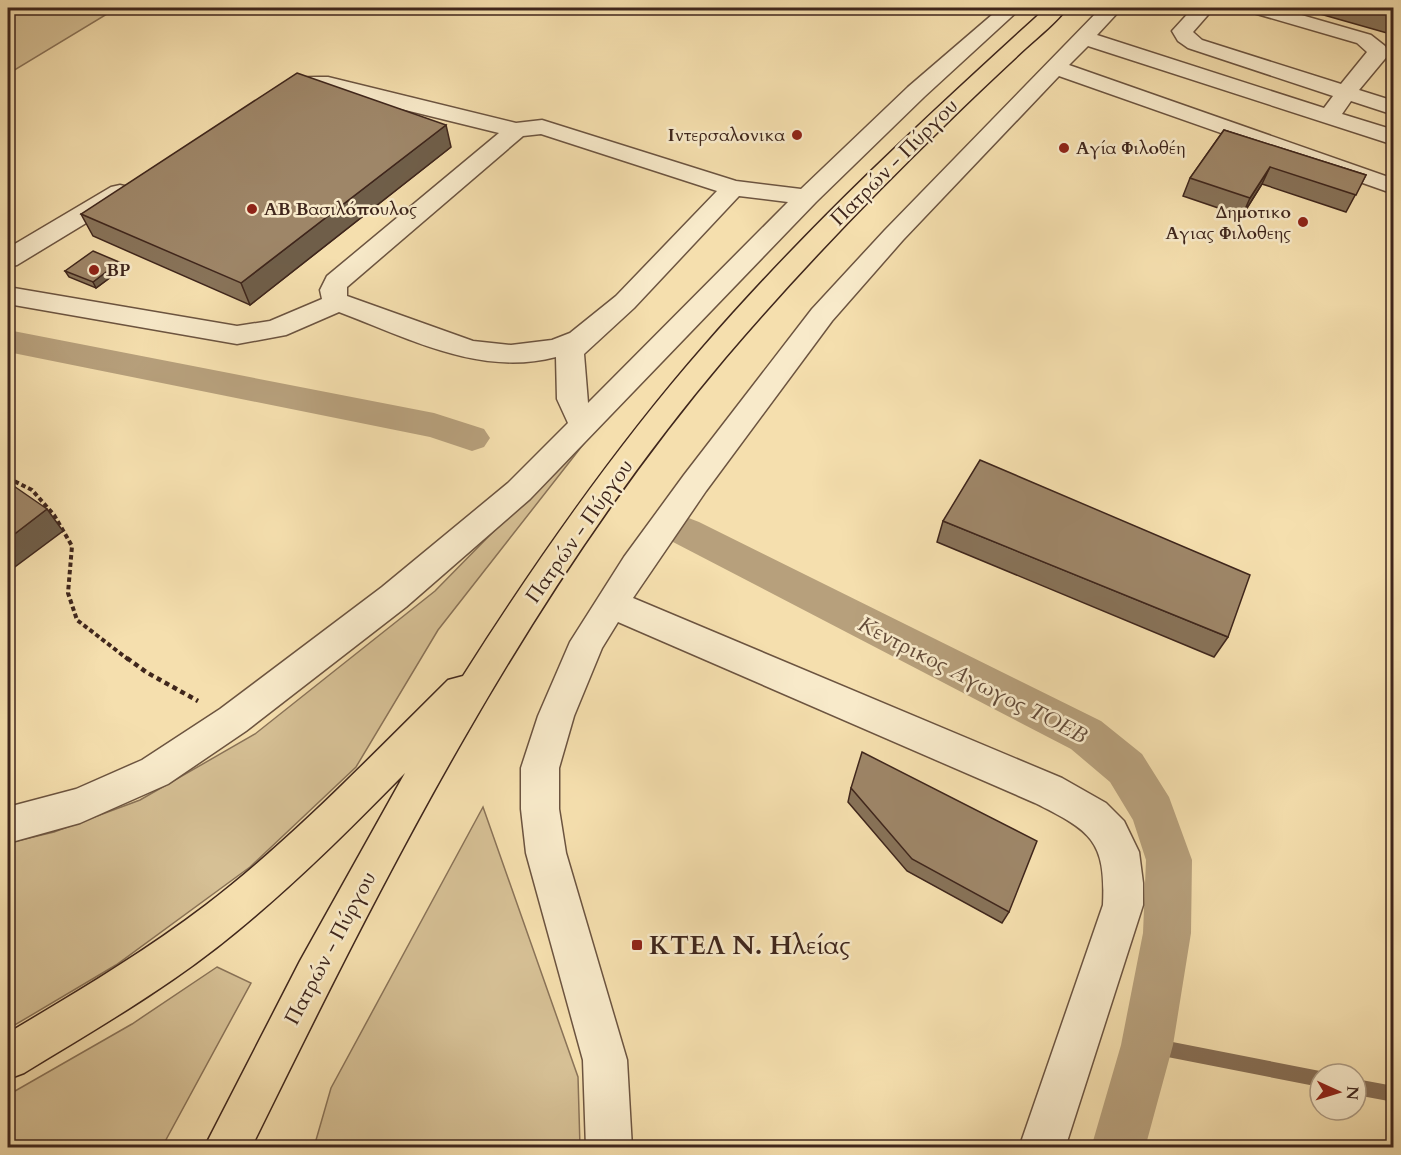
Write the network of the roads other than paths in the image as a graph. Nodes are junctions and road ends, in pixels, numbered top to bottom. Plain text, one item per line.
1 (1011, 8) edge
2 (1057, 8) edge
3 (1112, 8) edge
4 (1204, 8) edge
5 (1257, 8) edge
6 (1082, 37) junction
7 (1386, 56) edge
8 (1054, 67) junction
9 (1346, 94) junction
10 (279, 98) edge
11 (1394, 108) edge
12 (1329, 118) junction
13 (516, 130) junction
14 (1394, 138) edge
15 (138, 182) edge
16 (1394, 187) edge
17 (733, 188) junction
18 (807, 197) junction
19 (8, 259) edge
20 (8, 295) edge
21 (337, 302) junction
22 (580, 339) junction
23 (585, 426) junction
24 (612, 604) junction
25 (494, 658) junction
26 (8, 825) edge
27 (8, 1057) edge
28 (227, 1148) edge
29 (609, 1148) edge
30 (1042, 1148) edge

1 - 18 street
2 - 25 highway, Πατρών - Πύργου
3 - 6 street
4 - 9 street
5 - 7 street
6 - 8 street
6 - 12 street
7 - 9 street
8 - 16 street
8 - 24 street
9 - 11 street
9 - 12 street
10 - 13 street
12 - 14 street
13 - 17 street
13 - 21 street
15 - 19 street
17 - 18 street
17 - 22 street
18 - 23 street
20 - 21 street
21 - 22 street
22 - 23 street
23 - 26 street
24 - 29 street
24 - 30 street
25 - 27 highway
25 - 28 highway, Πατρών - Πύργου

